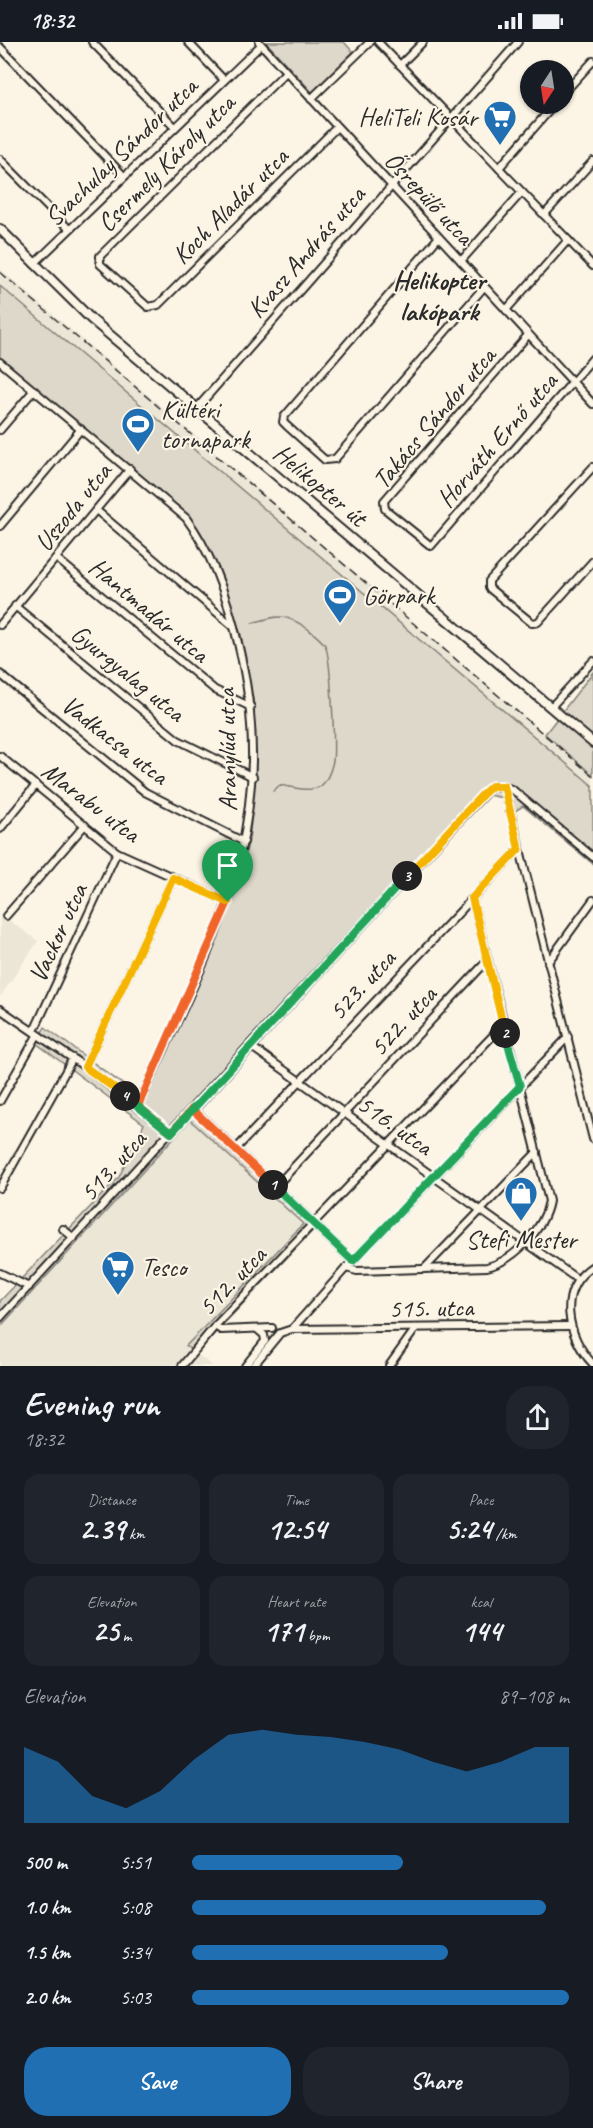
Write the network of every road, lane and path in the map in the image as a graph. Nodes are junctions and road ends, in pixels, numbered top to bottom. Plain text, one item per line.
1 (92, 42) edge
2 (188, 42) edge
3 (370, 42) edge
4 (378, 42) edge
5 (423, 42) edge
6 (518, 42) edge
7 (260, 43) edge
8 (0, 47) edge
9 (593, 61) edge
10 (400, 65) junction
11 (286, 72) junction
12 (224, 80) junction
13 (574, 82) edge
14 (311, 99) junction
15 (546, 114) edge
16 (450, 117) junction
17 (174, 126) junction
18 (337, 127) junction
19 (0, 159) edge
20 (593, 162) edge
21 (499, 168) junction
22 (123, 175) junction
23 (390, 185) junction
24 (522, 192) junction
25 (544, 215) junction
26 (0, 229) edge
27 (69, 229) junction
28 (438, 238) junction
29 (568, 240) junction
30 (461, 261) junction
31 (592, 263) edge
32 (34, 264) junction
33 (484, 287) junction
34 (148, 307) joint
35 (506, 310) junction
36 (528, 335) junction
37 (593, 358) edge
38 (0, 362) edge
39 (572, 382) junction
40 (34, 390) junction
41 (593, 404) edge
42 (197, 408) junction
43 (81, 429) junction
44 (0, 430) edge
45 (593, 466) edge
46 (129, 469) junction
47 (96, 510) junction
48 (0, 526) edge
49 (431, 546) joint
50 (56, 558) junction
51 (593, 561) edge
52 (15, 606) junction
53 (0, 625) edge
54 (235, 628) junction
55 (593, 661) edge
56 (0, 674) edge
57 (251, 707) junction
58 (551, 707) junction
59 (593, 743) edge
60 (0, 756) edge
61 (253, 777) junction
62 (36, 785) junction
63 (504, 786) junction
64 (85, 825) junction
65 (0, 829) edge
66 (244, 842) junction
67 (519, 849) junction
68 (117, 852) junction
69 (593, 857) edge
70 (173, 878) junction
71 (472, 898) junction
72 (593, 901) edge
73 (228, 902) junction
74 (6, 916) dead end
75 (487, 961) junction
76 (548, 962) junction
77 (0, 1009) edge
78 (503, 1025) junction
79 (36, 1033) junction
80 (568, 1037) junction
81 (249, 1045) junction
82 (73, 1058) junction
83 (85, 1067) junction
84 (299, 1081) junction
85 (520, 1086) junction
86 (0, 1101) edge
87 (138, 1106) junction
88 (192, 1109) junction
89 (593, 1111) edge
90 (343, 1112) junction
91 (588, 1119) junction
92 (171, 1133) junction
93 (593, 1139) edge
94 (388, 1145) junction
95 (235, 1150) junction
96 (537, 1152) junction
97 (434, 1176) junction
98 (275, 1187) junction
99 (0, 1188) edge
100 (482, 1209) junction
101 (314, 1224) junction
102 (63, 1229) dead end
103 (74, 1238) junction
104 (526, 1241) junction
105 (353, 1261) junction
106 (593, 1266) edge
107 (346, 1268) junction
108 (424, 1269) junction
109 (0, 1273) edge
110 (577, 1279) junction
111 (29, 1287) junction
112 (0, 1318) edge
113 (215, 1326) junction
114 (570, 1326) junction
115 (416, 1328) junction
116 (257, 1329) junction
117 (272, 1329) dead end
118 (292, 1329) junction
119 (593, 1364) edge
120 (182, 1366) edge
121 (245, 1366) edge
122 (253, 1366) edge
123 (389, 1366) edge

1 - 17 street
2 - 12 street
3 - 14 street
4 - 10 street
5 - 10 street
6 - 16 street, Kvasz András utca
7 - 11 street, Ősrepülő utca
7 - 12 street, Svachulay Sándor utca
8 - 22 street
9 - 13 street
10 - 16 street
11 - 14 street, Ősrepülő utca
11 - 34 street, Csermely Károly utca
12 - 17 street, Svachulay Sándor utca
14 - 18 street, Ősrepülő utca
15 - 21 street
16 - 21 street
16 - 23 street, Kvasz András utca
17 - 22 street, Svachulay Sándor utca
18 - 23 street, Ősrepülő utca
18 - 34 street, Koch Aladár utca
19 - 27 street
20 - 25 street
21 - 24 street
22 - 27 street, Svachulay Sándor utca
23 - 28 street, Ősrepülő utca
23 - 42 street, Kvasz András utca
24 - 25 street
24 - 30 street
25 - 29 street
26 - 32 street, Helikopter út
27 - 32 street, Svachulay Sándor utca
28 - 30 street, Ősrepülő utca
28 - 33 street
29 - 31 street
29 - 35 street
30 - 33 street, Ősrepülő utca
32 - 42 street, Helikopter út
33 - 35 street, Ősrepülő utca
35 - 36 street, Ősrepülő utca
36 - 39 street, Ősrepülő utca
36 - 49 street, Takács Sándor utca
37 - 39 street, Horváth Ernő utca
38 - 40 street, Aranylúd utca
39 - 41 street, Ősrepülő utca
39 - 49 street, Horváth Ernő utca
40 - 43 street, Aranylúd utca
40 - 44 street
42 - 58 street, Helikopter út
43 - 46 street, Aranylúd utca
43 - 48 street
45 - 51 street
46 - 47 street, Uszoda utca
46 - 54 street, Aranylúd utca
47 - 50 street, Uszoda utca
47 - 54 street
50 - 52 street, Uszoda utca
50 - 57 street, Hantmadár utca
52 - 53 street, Uszoda utca
52 - 61 street, Gyurgyalag utca
54 - 57 street, Aranylúd utca
55 - 58 street
56 - 66 street, Vadkacsa utca
57 - 61 street, Aranylúd utca
58 - 59 street, Helikopter út
60 - 62 street, Marabu utca
61 - 66 street, Aranylúd utca
62 - 64 street, Marabu utca
62 - 65 street
63 - 67 street
63 - 69 street
63 - 81 street, 513. utca
64 - 68 street, Marabu utca
64 - 74 street
66 - 73 street, Aranylúd utca
67 - 71 street, 523. utca
67 - 76 street
68 - 70 street, Marabu utca
68 - 79 street, Vackor utca
70 - 73 street, Marabu utca
70 - 83 street
71 - 75 street
71 - 84 street, 523. utca
72 - 76 street
73 - 87 street, Aranylúd utca
75 - 78 street
75 - 90 street, 522. utca
76 - 80 street
77 - 79 street
78 - 85 street
78 - 94 street, 512. utca
79 - 82 street
79 - 86 street, Vackor utca
80 - 85 street
80 - 91 street
81 - 84 street, 516. utca
81 - 88 street, 513. utca
82 - 83 street
82 - 99 street
83 - 87 street
84 - 90 street, 516. utca
84 - 95 street, 523. utca
85 - 96 street
85 - 97 street
87 - 92 street
88 - 92 street, 513. utca
88 - 95 street
89 - 91 street
90 - 94 street, 516. utca
90 - 98 street, 522. utca
91 - 93 street
92 - 103 street, 513. utca
94 - 97 street, 516. utca
94 - 101 street, 512. utca
95 - 98 street
96 - 100 street
96 - 104 street
97 - 100 street, 516. utca
97 - 105 street
98 - 101 street
100 - 104 street, 516. utca
100 - 108 street
101 - 105 street
101 - 113 street, 512. utca
102 - 103 street
103 - 111 street, 513. utca
104 - 108 street
104 - 110 street, 516. utca
105 - 107 street
106 - 110 street
107 - 108 street
107 - 118 street
109 - 111 street
110 - 114 street
111 - 112 street, 513. utca
113 - 116 street
113 - 120 street, 512. utca
114 - 115 street, 515. utca
114 - 119 street
115 - 118 street, 515. utca
115 - 123 street
116 - 117 street
116 - 121 street
118 - 122 street

